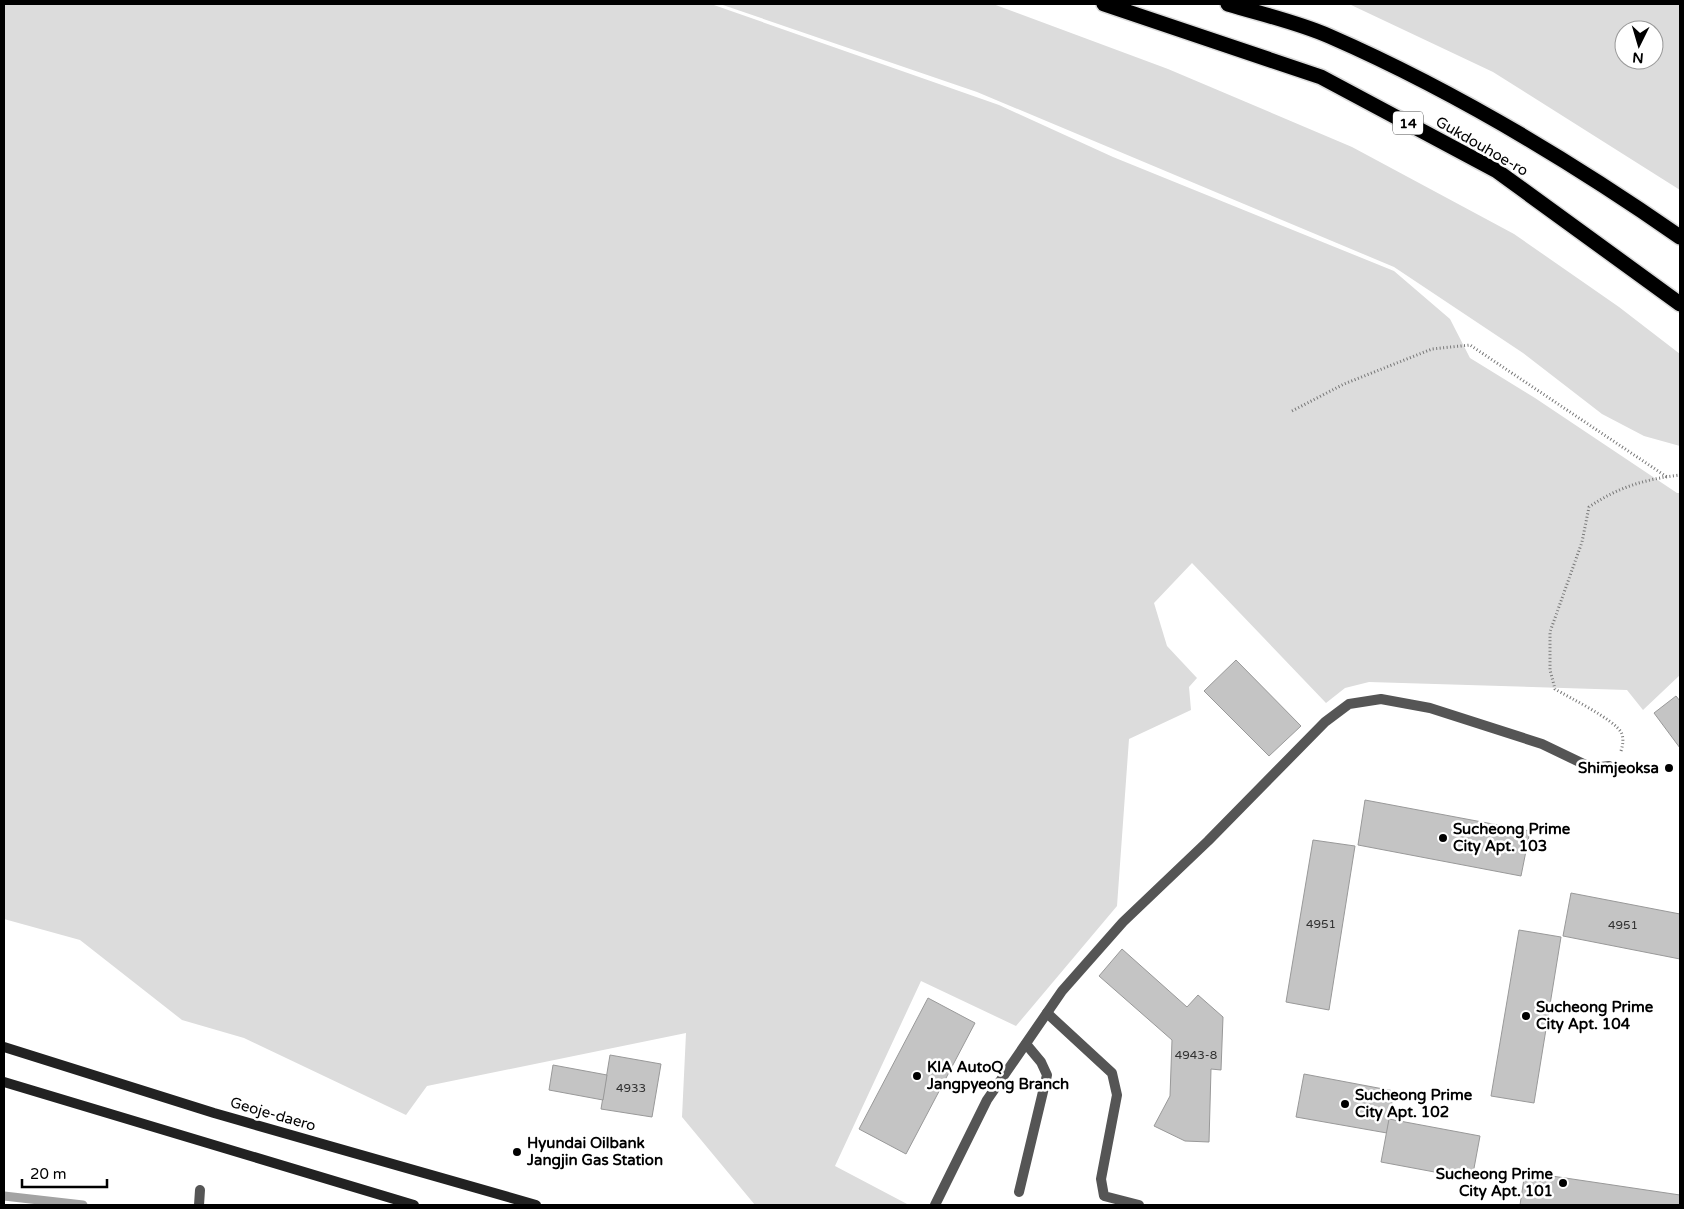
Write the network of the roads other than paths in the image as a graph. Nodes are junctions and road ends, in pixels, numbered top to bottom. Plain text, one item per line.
1 (1104, 4) edge
2 (1228, 4) edge
3 (1680, 237) edge
4 (1680, 304) edge
5 (1609, 766) road end
6 (1047, 1013) junction
7 (1026, 1044) junction
8 (4, 1047) edge
9 (4, 1082) edge
10 (200, 1190) dead end
11 (1019, 1192) dead end
12 (199, 1205) edge
13 (414, 1205) edge
14 (536, 1205) edge
15 (935, 1205) edge
16 (1139, 1205) edge

1 - 4 highway, Gukdouhoe-ro / 14
2 - 3 highway, Gukdouhoe-ro
5 - 6 street
6 - 7 street
6 - 16 street
7 - 11 street
7 - 15 street
8 - 14 main road, Geoje-daero
9 - 13 main road
10 - 12 street

